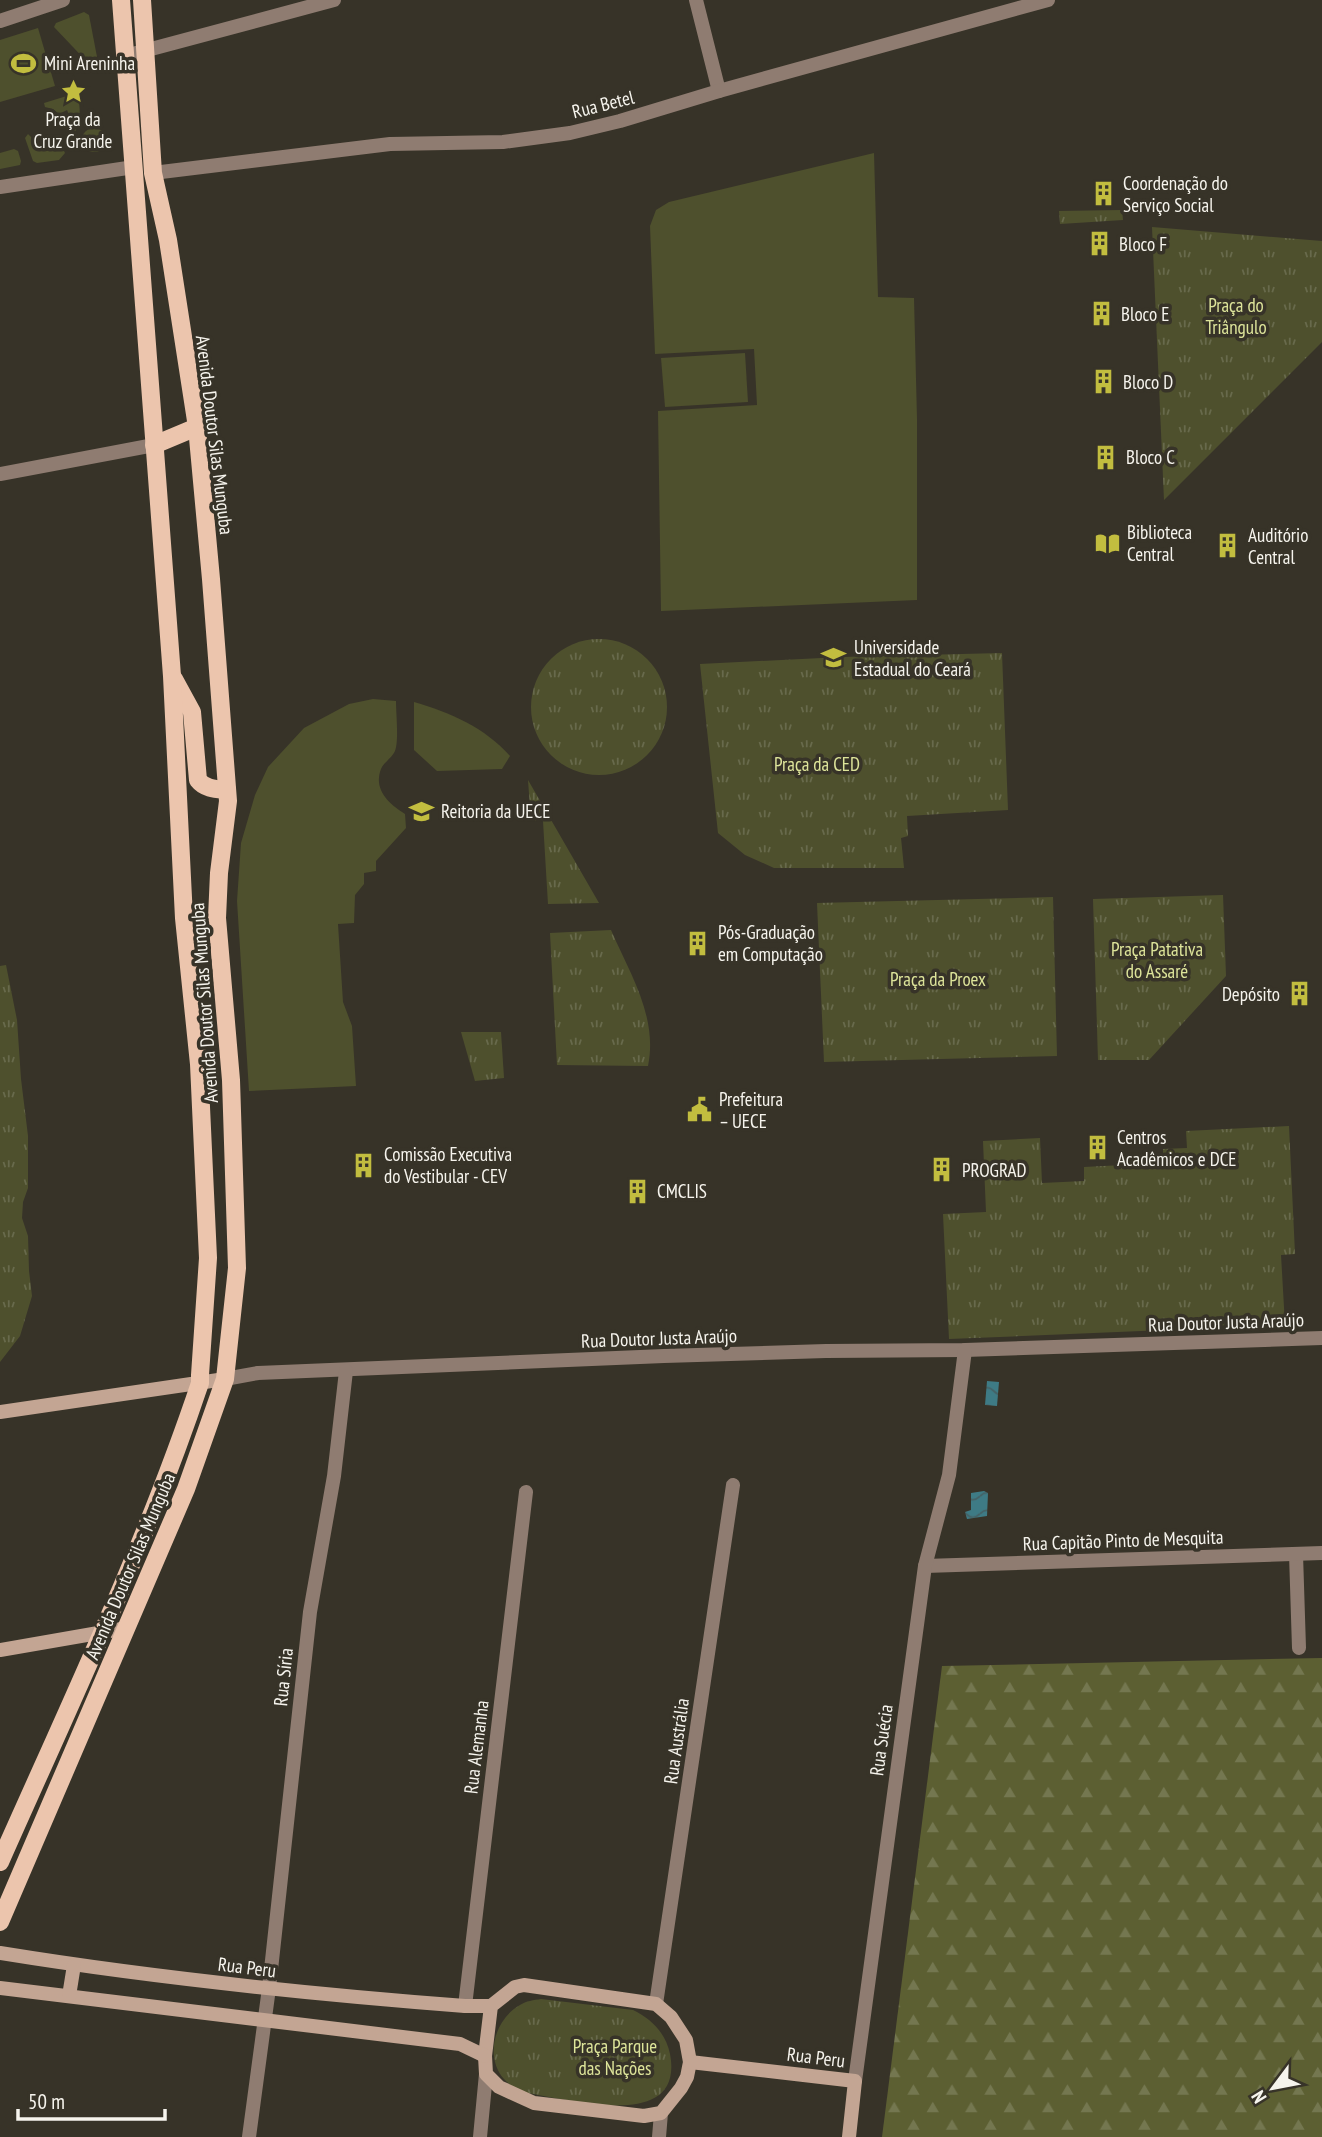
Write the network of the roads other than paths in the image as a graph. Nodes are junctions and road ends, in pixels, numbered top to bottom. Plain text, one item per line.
1 (63, 0) edge
2 (121, 0) edge
3 (142, 0) edge
4 (334, 0) edge
5 (696, 0) edge
6 (1048, 0) edge
7 (0, 21) edge
8 (145, 51) junction
9 (125, 56) junction
10 (719, 90) junction
11 (134, 167) junction
12 (153, 173) junction
13 (0, 187) edge
14 (197, 427) junction
15 (155, 445) junction
16 (0, 474) edge
17 (172, 676) junction
18 (227, 790) junction
19 (1322, 1338) edge
20 (965, 1350) junction
21 (346, 1371) junction
22 (225, 1378) junction
23 (200, 1383) junction
24 (0, 1412) edge
25 (733, 1485) dead end
26 (526, 1492) dead end
27 (1322, 1553) edge
28 (1296, 1554) junction
29 (925, 1566) junction
30 (127, 1628) junction
31 (102, 1633) junction
32 (1299, 1648) dead end
33 (0, 1650) edge
34 (0, 1862) edge
35 (0, 1922) edge
36 (0, 1953) edge
37 (74, 1965) junction
38 (0, 1988) edge
39 (269, 1988) junction
40 (69, 1996) junction
41 (656, 2004) junction
42 (465, 2006) junction
43 (491, 2006) junction
44 (264, 2019) junction
45 (485, 2056) junction
46 (690, 2062) junction
47 (486, 2074) junction
48 (855, 2081) junction
49 (661, 2113) junction
50 (249, 2137) edge
51 (480, 2137) edge
52 (659, 2137) edge
53 (849, 2137) edge

1 - 7 street
2 - 9 main road, Avenida Doutor Silas Munguba
3 - 8 main road, Avenida Doutor Silas Munguba
4 - 8 street
5 - 10 street
6 - 10 street, Rua Betel
8 - 9 street
8 - 12 main road, Avenida Doutor Silas Munguba
9 - 11 main road, Avenida Doutor Silas Munguba
10 - 12 street, Rua Betel
11 - 13 street
11 - 15 main road, Avenida Doutor Silas Munguba
12 - 14 main road, Avenida Doutor Silas Munguba
14 - 15 main road
14 - 18 main road, Avenida Doutor Silas Munguba
15 - 16 street
15 - 17 main road, Avenida Doutor Silas Munguba
17 - 18 main road
17 - 23 main road, Avenida Doutor Silas Munguba
18 - 22 main road, Avenida Doutor Silas Munguba
19 - 20 street, Rua Doutor Justa Araújo
20 - 21 street, Rua Doutor Justa Araújo
20 - 29 street, Rua Suécia
21 - 22 street, Rua Doutor Justa Araújo
21 - 39 street, Rua Síria
22 - 23 street, Rua Doutor Justa Araújo
22 - 30 main road, Avenida Doutor Silas Munguba
23 - 24 street, Rua Doutor Justa Araújo
23 - 31 main road, Avenida Doutor Silas Munguba
25 - 41 street, Rua Austrália
26 - 42 street, Rua Alemanha
27 - 28 street, Rua Capitão Pinto de Mesquita
28 - 29 street, Rua Capitão Pinto de Mesquita
28 - 32 street
29 - 48 street, Rua Suécia
30 - 31 street
30 - 35 main road, Avenida Doutor Silas Munguba
31 - 33 street
31 - 34 main road, Avenida Doutor Silas Munguba
36 - 37 street, Rua Peru
37 - 39 street, Rua Peru
37 - 40 street
38 - 40 street
39 - 42 street, Rua Peru
39 - 44 street, Rua Síria
40 - 44 street
41 - 43 street
41 - 46 street
42 - 43 street, Rua Peru
43 - 45 street
44 - 45 street
44 - 50 street
45 - 47 street
46 - 48 street, Rua Peru
46 - 49 street
47 - 49 street
47 - 51 street
48 - 53 street, Rua Suécia
49 - 52 street

